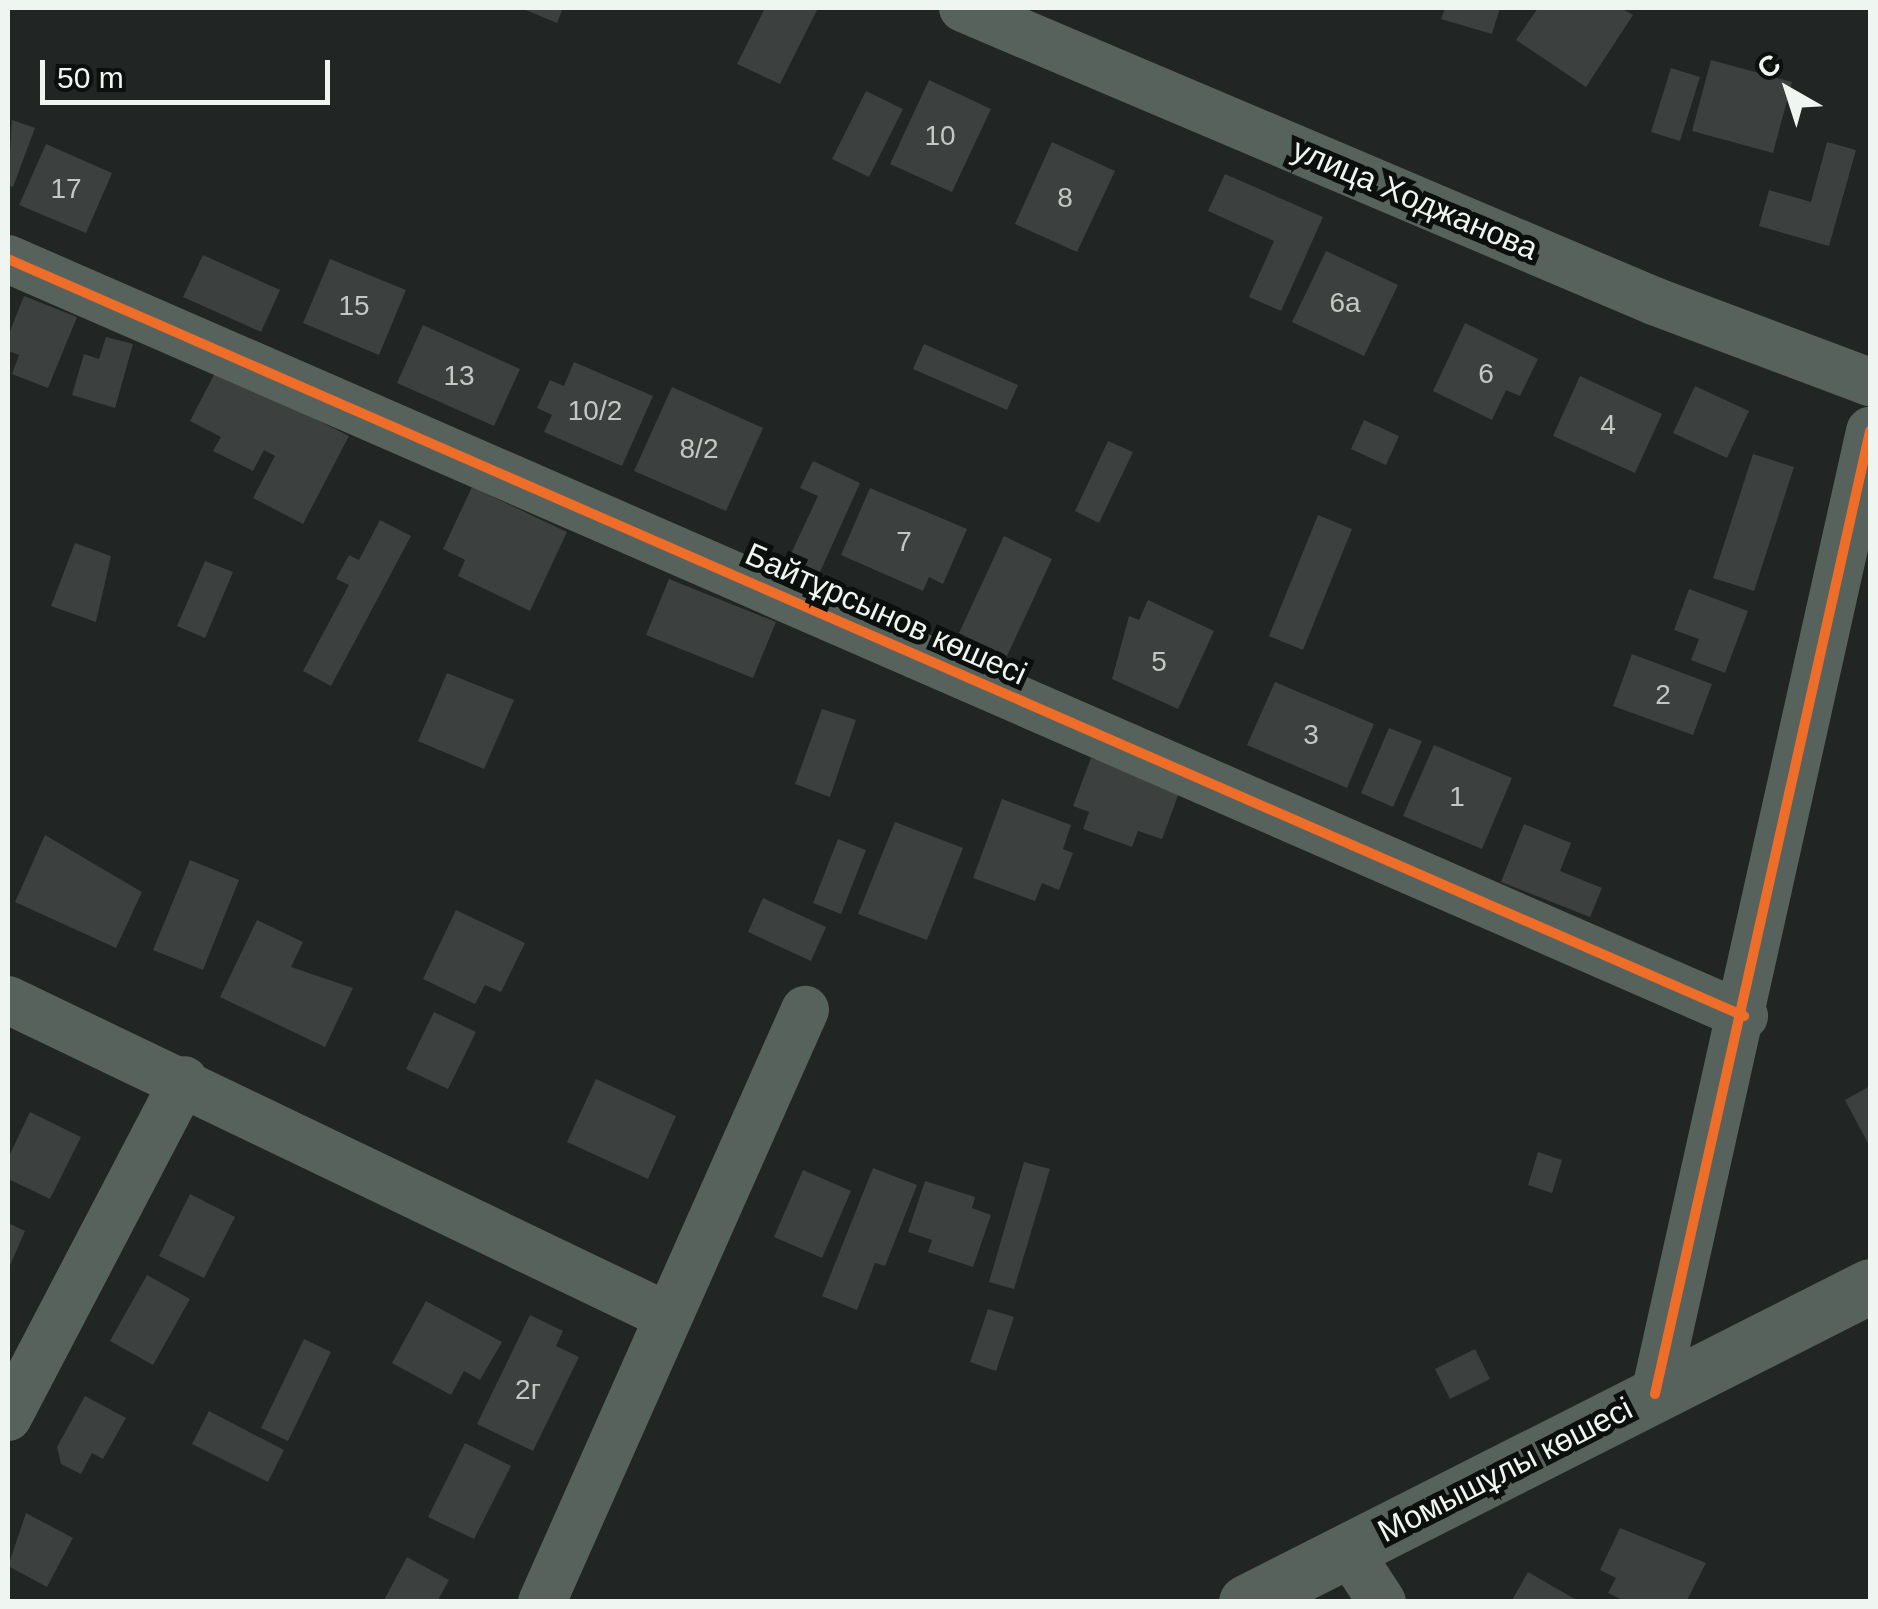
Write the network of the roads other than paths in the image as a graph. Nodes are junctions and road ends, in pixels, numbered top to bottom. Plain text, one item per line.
1 (962, 8) edge
2 (8, 259) edge
3 (1870, 382) edge
4 (1870, 431) edge
5 (8, 1000) edge
6 (805, 1010) dead end
7 (1744, 1016) junction
8 (184, 1080) junction
9 (1870, 1286) edge
10 (665, 1315) junction
11 (1654, 1394) junction
12 (8, 1417) edge
13 (1348, 1550) junction
14 (542, 1602) edge
15 (1246, 1602) edge
16 (1382, 1602) edge

1 - 3 street, улица Ходжанова
2 - 7 street, Байтұрсынов көшесі
4 - 7 street
5 - 8 street
6 - 10 street
7 - 11 street
8 - 10 street
8 - 12 street
9 - 11 main road, Момышұлы көшесі
10 - 14 street
11 - 13 main road, Момышұлы көшесі
13 - 15 main road, Момышұлы көшесі
13 - 16 street

